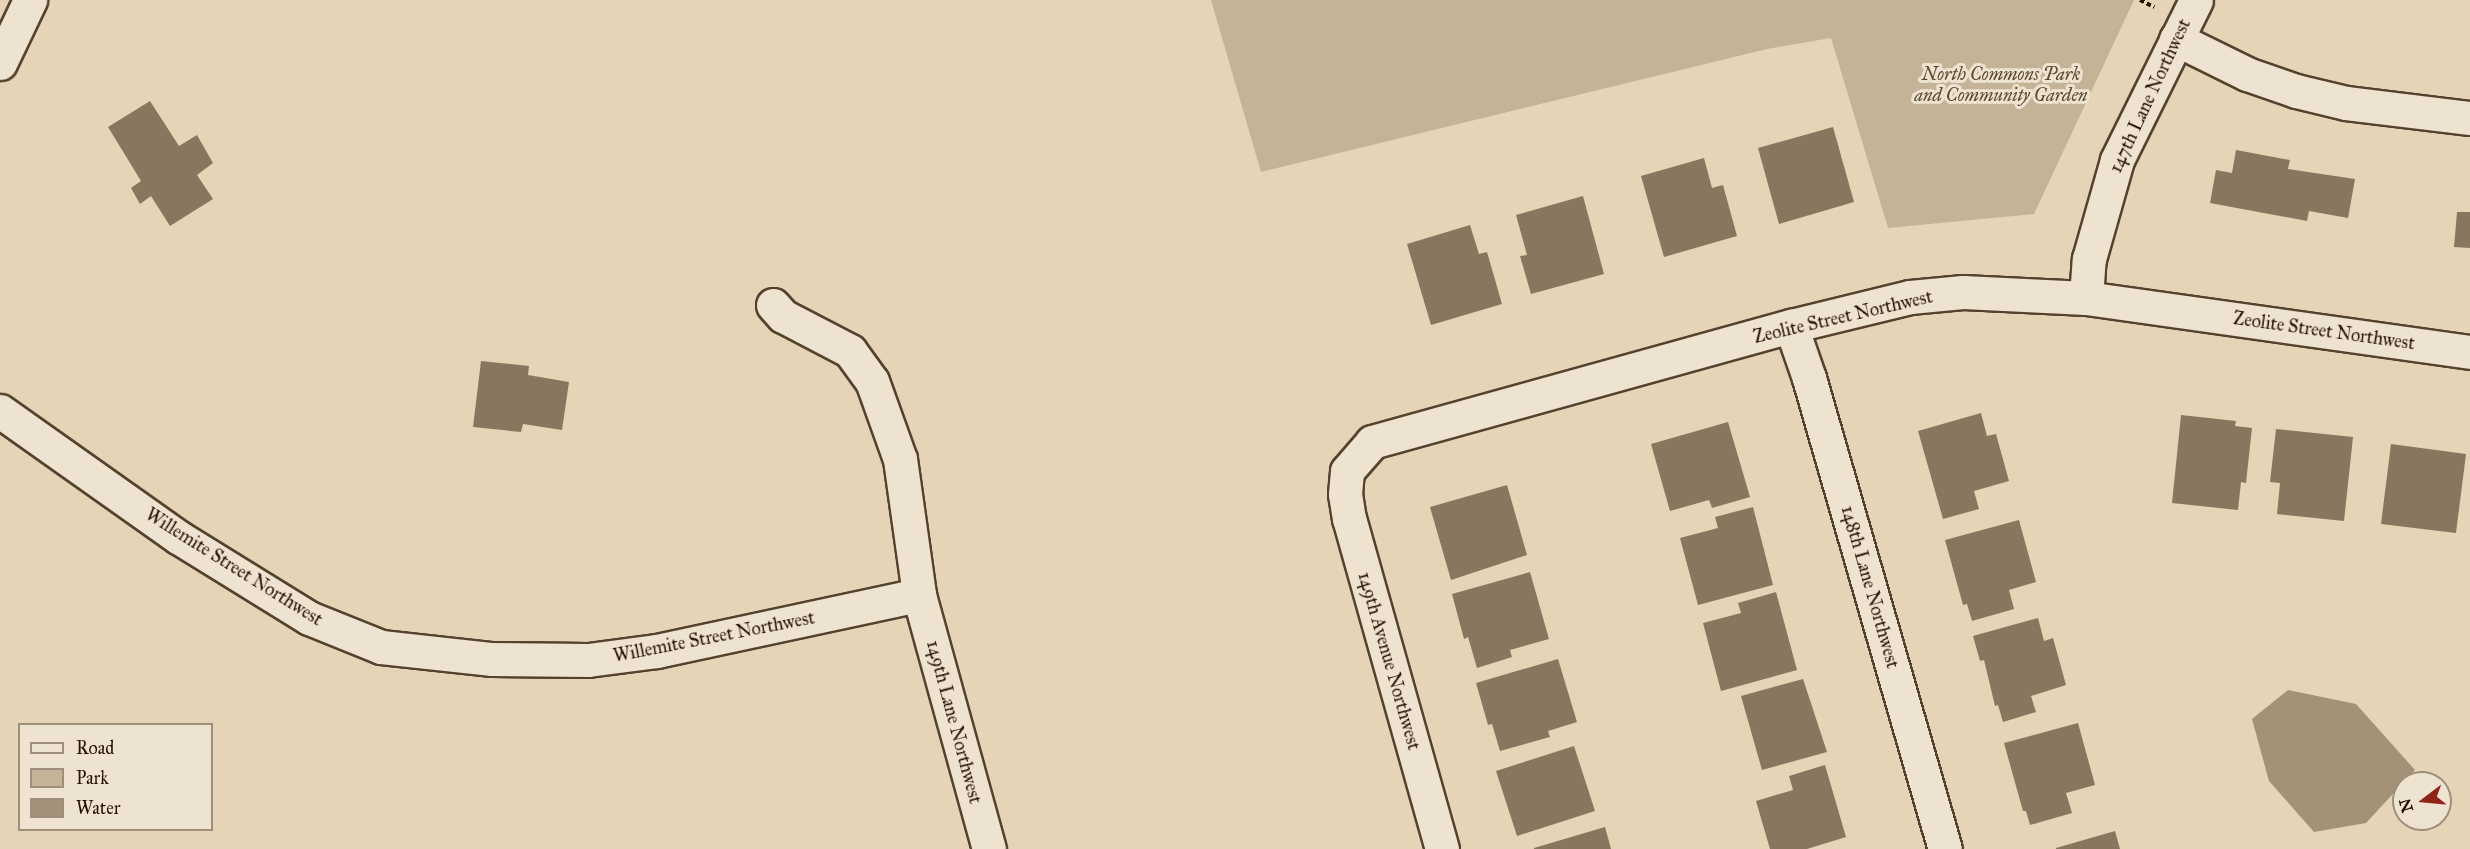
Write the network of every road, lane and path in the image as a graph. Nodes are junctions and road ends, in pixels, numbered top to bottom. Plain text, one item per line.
1 (30, 0) edge
2 (2196, 0) edge
3 (2176, 39) junction
4 (0, 63) edge
5 (2470, 118) edge
6 (2086, 298) junction
7 (773, 305) dead end
8 (1791, 326) junction
9 (2470, 352) edge
10 (0, 411) edge
11 (1347, 471) joint
12 (919, 595) junction
13 (989, 849) edge
14 (1442, 849) edge
15 (1945, 849) edge

1 - 4 street
2 - 3 street, 147th Lane Northwest
3 - 5 street
3 - 6 street, 147th Lane Northwest
6 - 8 street, Zeolite Street Northwest
6 - 9 street, Zeolite Street Northwest
7 - 12 street, 149th Lane Northwest
8 - 11 street, Zeolite Street Northwest
8 - 15 street, 148th Lane Northwest
10 - 12 street, Willemite Street Northwest
11 - 14 street, 149th Avenue Northwest
12 - 13 street, 149th Lane Northwest

